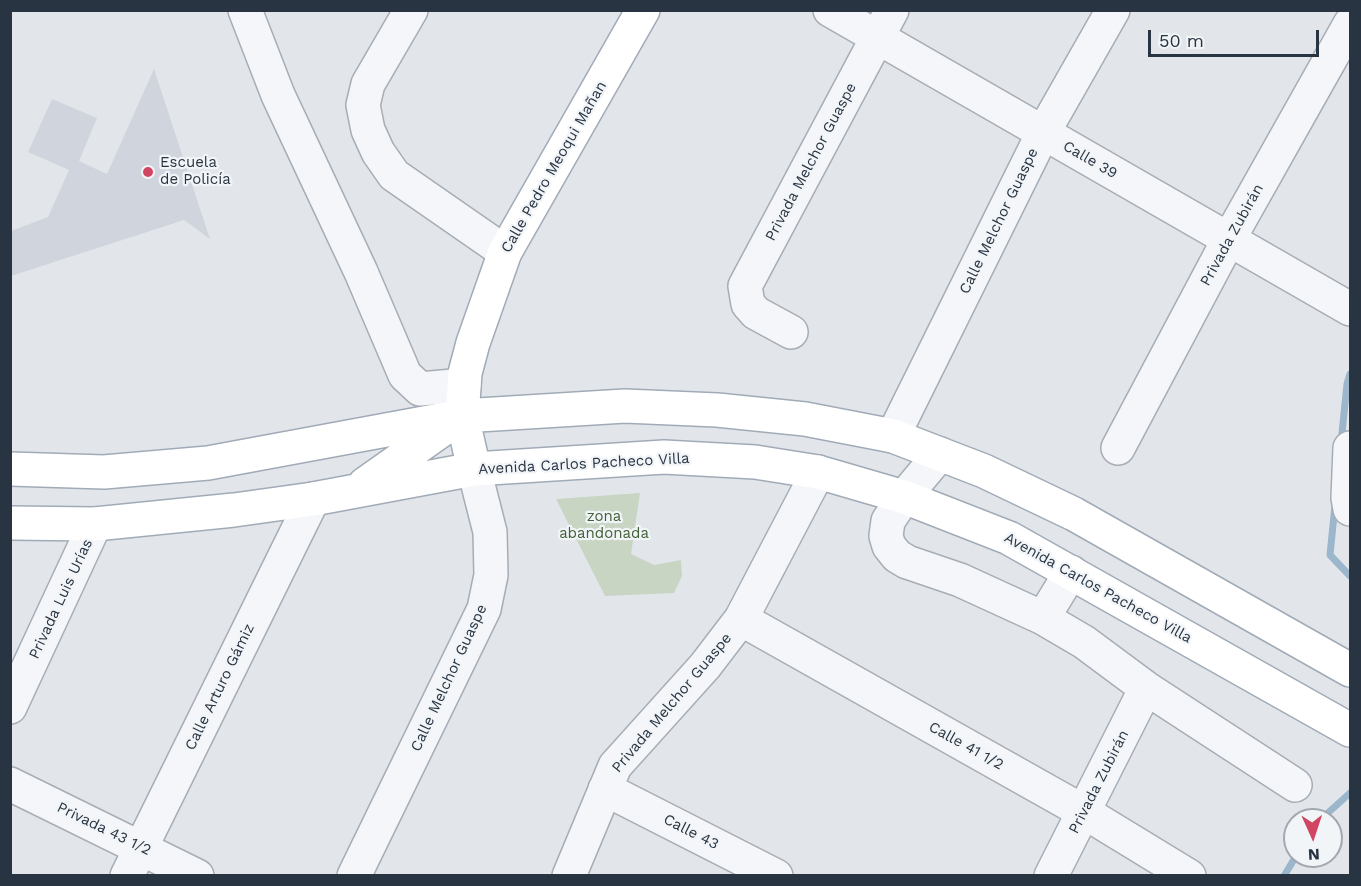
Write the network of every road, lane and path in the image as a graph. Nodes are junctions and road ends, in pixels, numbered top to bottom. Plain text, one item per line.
1 (245, 10) edge
2 (411, 10) edge
3 (643, 10) edge
4 (831, 10) edge
5 (1113, 10) edge
6 (885, 24) edge
7 (1350, 24) edge
8 (1043, 134) junction
9 (1229, 239) junction
10 (505, 252) junction
11 (1350, 309) edge
12 (791, 332) dead end
13 (463, 400) junction
14 (893, 436) junction
15 (1118, 448) dead end
16 (1350, 448) edge
17 (940, 454) junction
18 (10, 469) edge
19 (474, 469) junction
20 (818, 472) junction
21 (358, 489) junction
22 (904, 497) junction
23 (313, 499) junction
24 (1350, 509) edge
25 (10, 524) edge
26 (95, 524) junction
27 (1071, 572) junction
28 (1043, 618) junction
29 (741, 619) junction
30 (1350, 670) edge
31 (1146, 688) junction
32 (10, 706) edge
33 (1350, 730) edge
34 (10, 784) edge
35 (1295, 785) dead end
36 (605, 789) junction
37 (1084, 812) junction
38 (141, 846) junction
39 (127, 876) edge
40 (197, 876) edge
41 (354, 876) edge
42 (569, 876) edge
43 (776, 876) edge
44 (1052, 876) edge
45 (1189, 876) edge

1 - 13 street
2 - 10 street
3 - 10 main road, Calle Pedro Meoqui Mañan
4 - 6 street, Calle 39
5 - 8 street, Calle Melchor Guaspe
6 - 8 street, Calle 39
6 - 12 street, Privada Melchor Guaspe
7 - 9 street, Privada Zubirán
8 - 9 street, Calle 39
8 - 14 street, Calle Melchor Guaspe
9 - 11 street, Calle 39
9 - 15 street, Privada Zubirán
10 - 13 main road, Calle Pedro Meoqui Mañan
13 - 14 main road
13 - 18 main road
13 - 19 main road, Calle Pedro Meoqui Mañan
13 - 21 main road
14 - 17 main road
16 - 24 street
17 - 22 street
17 - 30 main road
19 - 20 main road, Avenida Carlos Pacheco Villa
19 - 21 main road, Avenida Carlos Pacheco Villa
19 - 41 street, Calle Melchor Guaspe
20 - 22 main road, Avenida Carlos Pacheco Villa
20 - 29 street, Privada Melchor Guaspe
21 - 23 main road, Avenida Carlos Pacheco Villa
22 - 27 main road, Avenida Carlos Pacheco Villa
22 - 28 street
23 - 26 main road, Avenida Carlos Pacheco Villa
23 - 38 street, Calle Arturo Gámiz
25 - 26 main road, Avenida Carlos Pacheco Villa
26 - 32 street, Privada Luis Urías
27 - 28 street
27 - 33 main road, Avenida Carlos Pacheco Villa
28 - 31 street
29 - 36 street, Privada Melchor Guaspe
29 - 37 street, Calle 41 1/2
31 - 35 street
31 - 37 street, Privada Zubirán
34 - 38 street, Privada 43 1/2
36 - 42 street, Privada Melchor Guaspe
36 - 43 street, Calle 43
37 - 44 street, Privada Zubirán
37 - 45 street, Calle 41 1/2
38 - 39 street, Calle Arturo Gámiz
38 - 40 street, Privada 43 1/2

